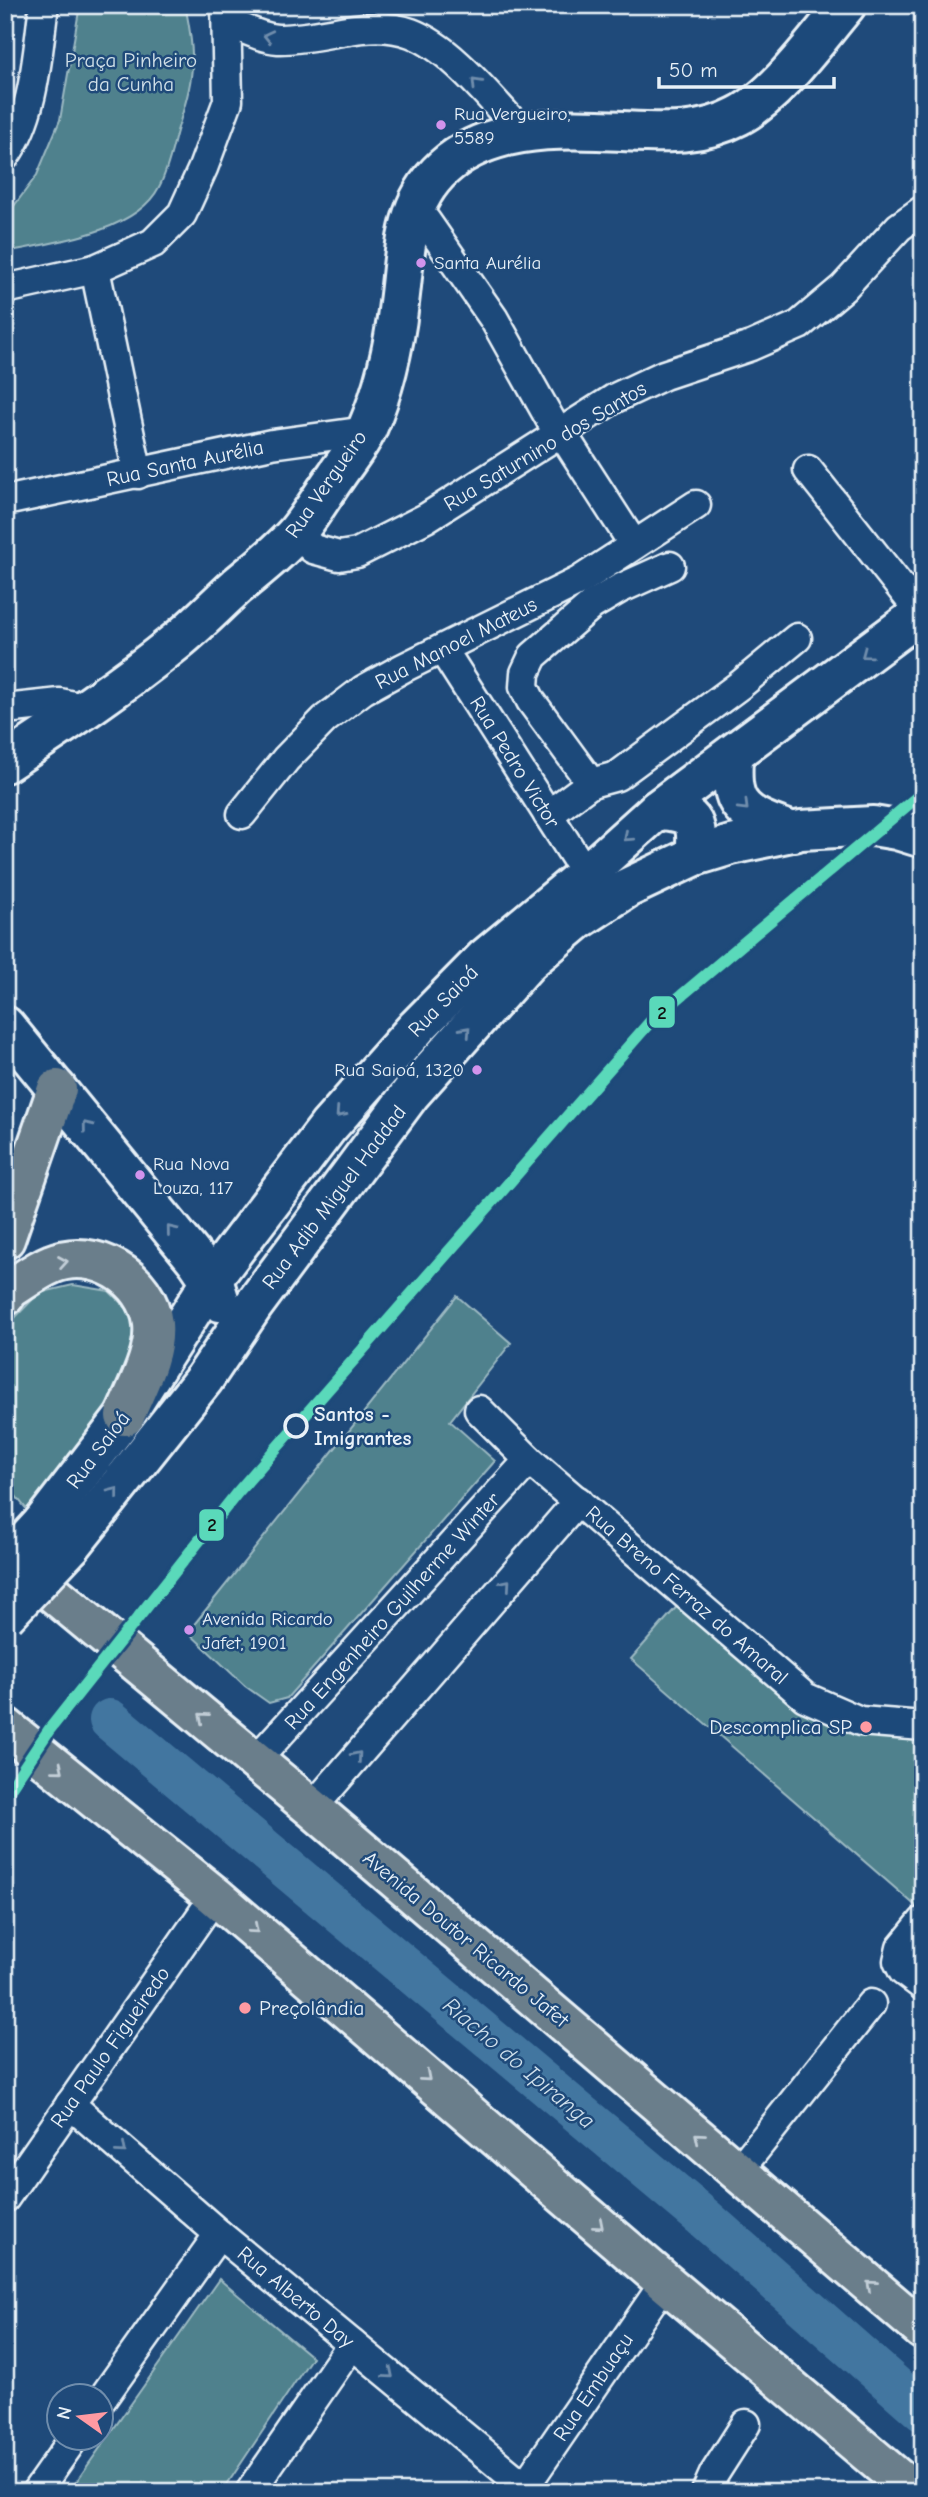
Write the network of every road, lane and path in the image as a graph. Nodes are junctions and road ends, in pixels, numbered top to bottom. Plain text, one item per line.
1 (44, 5) edge
2 (846, 5) edge
3 (227, 14) edge
4 (523, 133) junction
5 (5, 156) edge
6 (923, 210) edge
7 (413, 212) junction
8 (95, 270) junction
9 (5, 289) edge
10 (366, 431) junction
11 (559, 435) junction
12 (808, 470) dead end
13 (138, 474) junction
14 (5, 501) edge
15 (695, 505) dead end
16 (296, 533) junction
17 (634, 545) junction
18 (670, 566) dead end
19 (922, 613) edge
20 (797, 638) dead end
21 (443, 650) junction
22 (5, 709) edge
23 (87, 709) junction
24 (733, 754) junction
25 (5, 763) edge
26 (590, 783) junction
27 (657, 810) junction
28 (242, 814) dead end
29 (548, 815) junction
30 (794, 832) junction
31 (923, 838) edge
32 (695, 856) junction
33 (586, 874) junction
34 (5, 1026) edge
35 (48, 1078) junction
36 (5, 1166) edge
37 (5, 1239) edge
38 (211, 1282) junction
39 (5, 1296) edge
40 (204, 1379) junction
41 (479, 1410) dead end
42 (125, 1416) junction
43 (529, 1460) junction
44 (578, 1502) junction
45 (56, 1535) junction
46 (5, 1553) edge
47 (5, 1564) edge
48 (5, 1616) edge
49 (923, 1726) edge
50 (5, 1727) edge
51 (256, 1760) junction
52 (312, 1808) junction
53 (215, 1896) junction
54 (923, 1921) edge
55 (923, 1986) edge
56 (871, 2004) dead end
57 (70, 2104) junction
58 (739, 2170) junction
59 (5, 2198) edge
60 (219, 2234) junction
61 (665, 2282) junction
62 (923, 2330) edge
63 (352, 2344) junction
64 (114, 2382) edge
65 (746, 2424) dead end
66 (64, 2452) edge
67 (523, 2489) edge
68 (36, 2492) edge
69 (250, 2492) edge
70 (706, 2492) edge
71 (914, 2492) edge

1 - 5 street
2 - 4 street, Rua Vergueiro
4 -> 3 street
3 - 8 street
4 - 7 street, Rua Vergueiro
6 - 11 street, Rua Saturnino dos Santos
7 - 10 street, Rua Vergueiro
7 - 11 street
8 - 9 street
8 - 13 street
10 - 13 street, Rua Santa Aurélia
10 - 16 street, Rua Vergueiro
11 - 16 street, Rua Saturnino dos Santos
11 - 17 street
12 - 19 street
13 - 14 street, Rua Santa Aurélia
15 - 17 street, Rua Manoel Mateus
16 - 23 street, Rua Vergueiro
17 - 21 street, Rua Manoel Mateus
18 - 26 street
19 -> 24 street, Rua Saioá
20 - 26 street
21 - 28 street, Rua Manoel Mateus
21 - 29 street, Rua Pedro Victor
22 - 23 street
23 - 25 street, Rua Vergueiro
24 - 27 street, Rua Saioá
24 -> 30 street
26 - 29 street
27 - 32 street
27 -> 33 street, Rua Saioá
29 - 33 street, Rua Pedro Victor
30 - 31 street, Rua Adib Miguel Haddad
30 - 32 street, Rua Adib Miguel Haddad
40 -> 32 street, Rua Adib Miguel Haddad
33 -> 38 street, Rua Saioá
34 - 35 street
35 - 36 main road
35 - 37 main road
38 -> 35 street
38 - 40 street
38 - 42 street, Rua Saioá
39 -> 42 main road
45 -> 40 street, Rua Adib Miguel Haddad
41 - 43 street, Rua Breno Ferraz do Amaral
42 - 45 street, Rua Saioá
43 - 44 street, Rua Breno Ferraz do Amaral
43 - 51 street, Rua Engenheiro Guilherme Winter
44 - 49 street, Rua Breno Ferraz do Amaral
52 -> 44 street
45 - 47 street, bridge
45 - 48 street, bridge
51 -> 46 main road, Avenida Doutor Ricardo Jafet
50 -> 53 main road
51 - 52 main road, Avenida Doutor Ricardo Jafet
58 -> 52 main road, Avenida Doutor Ricardo Jafet
53 - 57 street, Rua Paulo Figueiredo
53 -> 61 main road
54 - 55 street
56 - 58 street
57 - 59 street, Rua Paulo Figueiredo
57 -> 60 street, Rua Alberto Day
62 -> 58 main road, Avenida Doutor Ricardo Jafet
60 - 63 street, Rua Alberto Day
60 - 64 street
61 - 67 street, Rua Embuaçu
61 - 71 main road
63 -> 67 street, Rua Alberto Day
63 - 69 street
65 - 70 street
66 - 68 street

